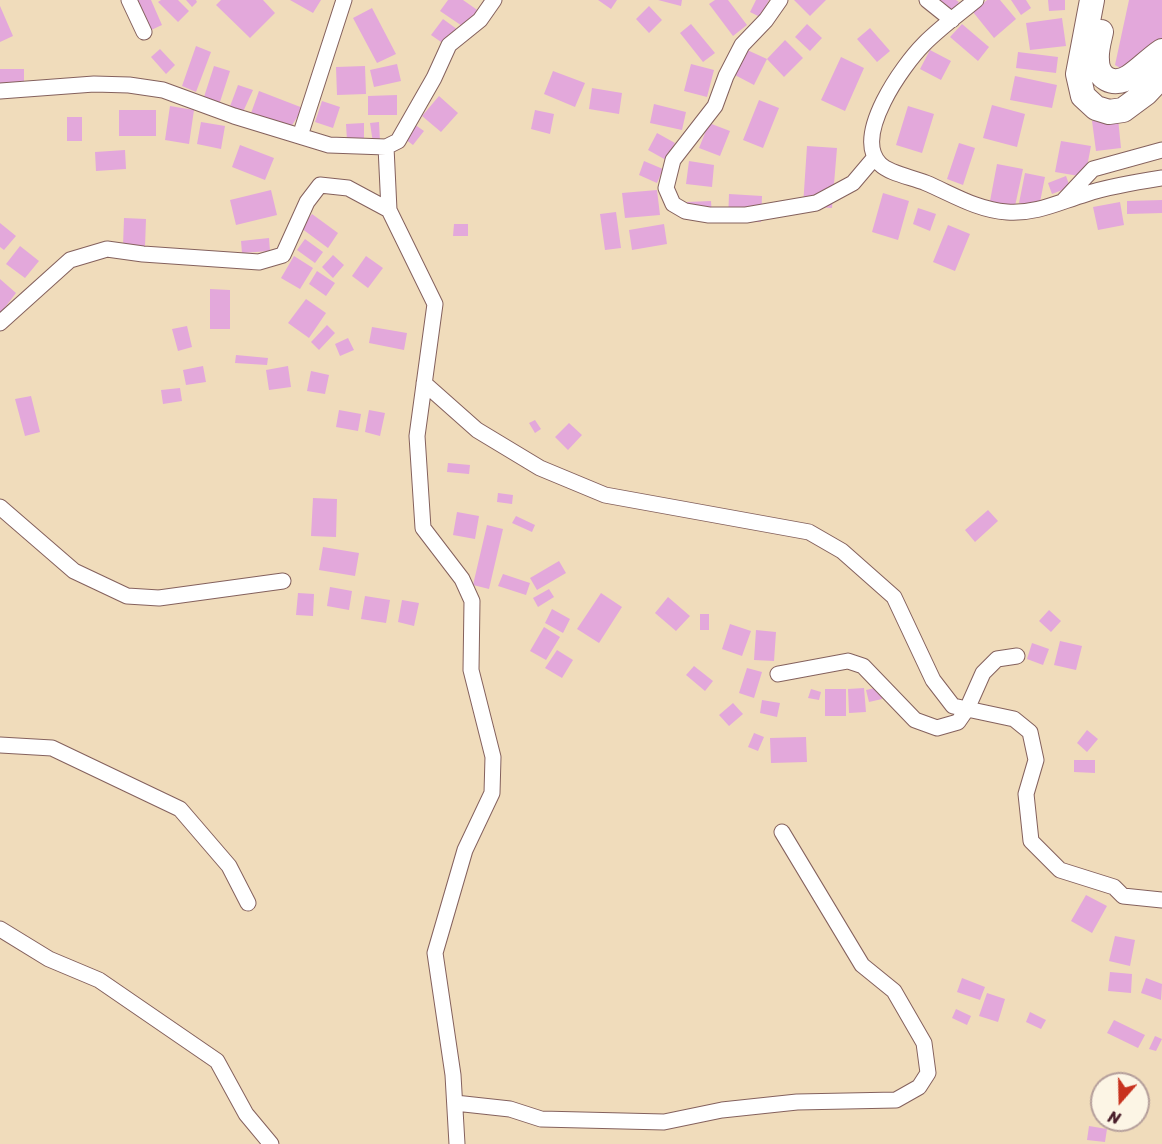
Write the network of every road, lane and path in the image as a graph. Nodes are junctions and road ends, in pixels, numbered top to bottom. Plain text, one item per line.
1 (129, 0) edge
2 (344, 0) edge
3 (494, 0) edge
4 (780, 0) edge
5 (927, 0) edge
6 (976, 0) edge
7 (1092, 0) edge
8 (1106, 0) edge
9 (952, 20) junction
10 (144, 32) dead end
11 (1162, 51) edge
12 (1162, 76) edge
13 (0, 91) edge
14 (300, 136) junction
15 (386, 147) junction
16 (1162, 150) edge
17 (874, 157) junction
18 (1162, 178) edge
19 (1060, 204) junction
20 (389, 210) junction
21 (0, 323) edge
22 (424, 383) junction
23 (0, 507) edge
24 (284, 581) dead end
25 (1017, 656) dead end
26 (778, 674) dead end
27 (967, 709) junction
28 (0, 745) edge
29 (782, 832) dead end
30 (1162, 900) edge
31 (248, 903) dead end
32 (0, 929) edge
33 (455, 1103) junction
34 (271, 1144) edge
35 (457, 1144) edge

1 - 10 street
2 - 14 street
3 - 15 street
4 - 17 street
5 - 9 street
6 - 9 street
7 - 12 main road
8 - 11 main road
9 - 17 street
13 - 14 street
14 - 15 street
15 - 20 street
16 - 19 street
17 - 19 street
18 - 19 street
20 - 21 street
20 - 22 street
22 - 27 street
22 - 33 street
23 - 24 street
25 - 27 street
26 - 27 street
27 - 30 street
28 - 31 street
29 - 33 street
32 - 34 street
33 - 35 street

